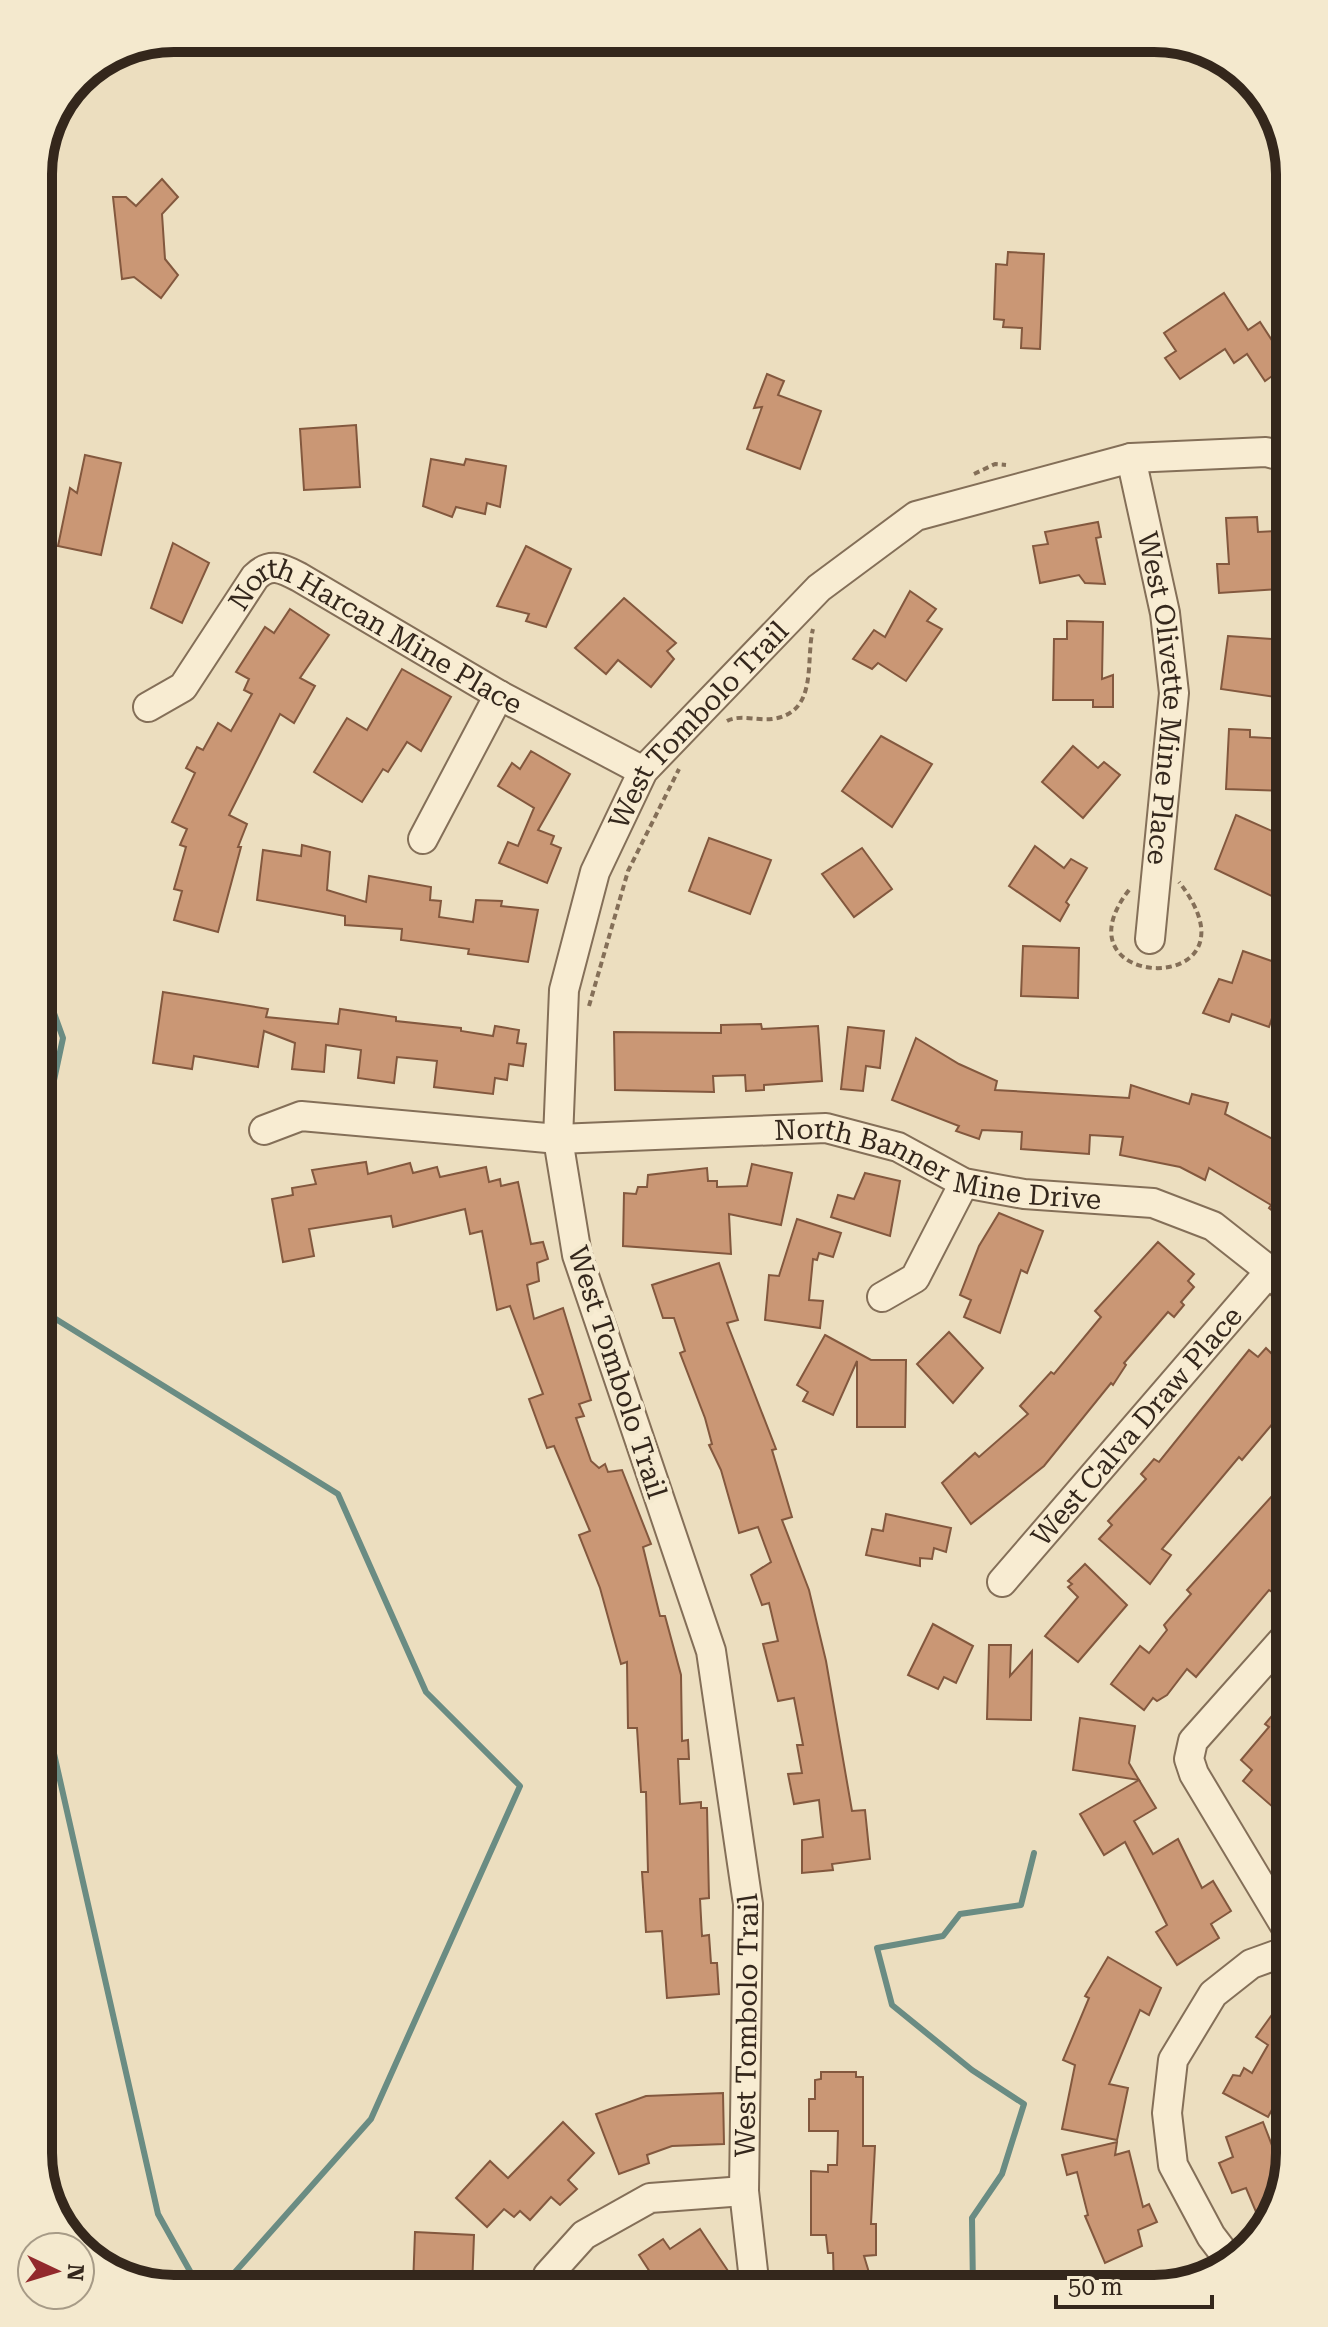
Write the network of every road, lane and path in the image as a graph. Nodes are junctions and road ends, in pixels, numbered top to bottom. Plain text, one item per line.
1 (1276, 454) edge
2 (1131, 458) junction
3 (1014, 464) dead end
4 (964, 481) dead end
5 (819, 588) junction
6 (499, 695) junction
7 (148, 707) dead end
8 (722, 724) dead end
9 (683, 763) dead end
10 (643, 771) junction
11 (423, 839) dead end
12 (1150, 939) dead end
13 (588, 1015) dead end
14 (264, 1130) dead end
15 (558, 1139) junction
16 (964, 1183) junction
17 (1270, 1271) junction
18 (1276, 1278) edge
19 (882, 1297) dead end
20 (1002, 1582) dead end
21 (1276, 1648) edge
22 (1276, 1911) edge
23 (1276, 1955) edge
24 (744, 2191) junction
25 (1224, 2253) edge
26 (548, 2275) dead end
27 (753, 2275) edge

1 - 2 street, West Tombolo Trail
2 - 5 street, West Tombolo Trail
2 - 12 street, West Olivette Mine Place
3 - 4 path
5 - 8 path
5 - 10 street, West Tombolo Trail
6 - 7 street, North Harcan Mine Place
6 - 10 street, North Harcan Mine Place
6 - 11 street
9 - 13 path
10 - 15 street, West Tombolo Trail
14 - 15 street, North Banner Mine Drive
15 - 16 street, North Banner Mine Drive
15 - 24 street, West Tombolo Trail
16 - 17 street, North Banner Mine Drive
16 - 19 street
17 - 18 street, North Banner Mine Drive
17 - 20 street, West Calva Draw Place
21 - 22 street
23 - 25 street
24 - 26 street
24 - 27 street, West Tombolo Trail

